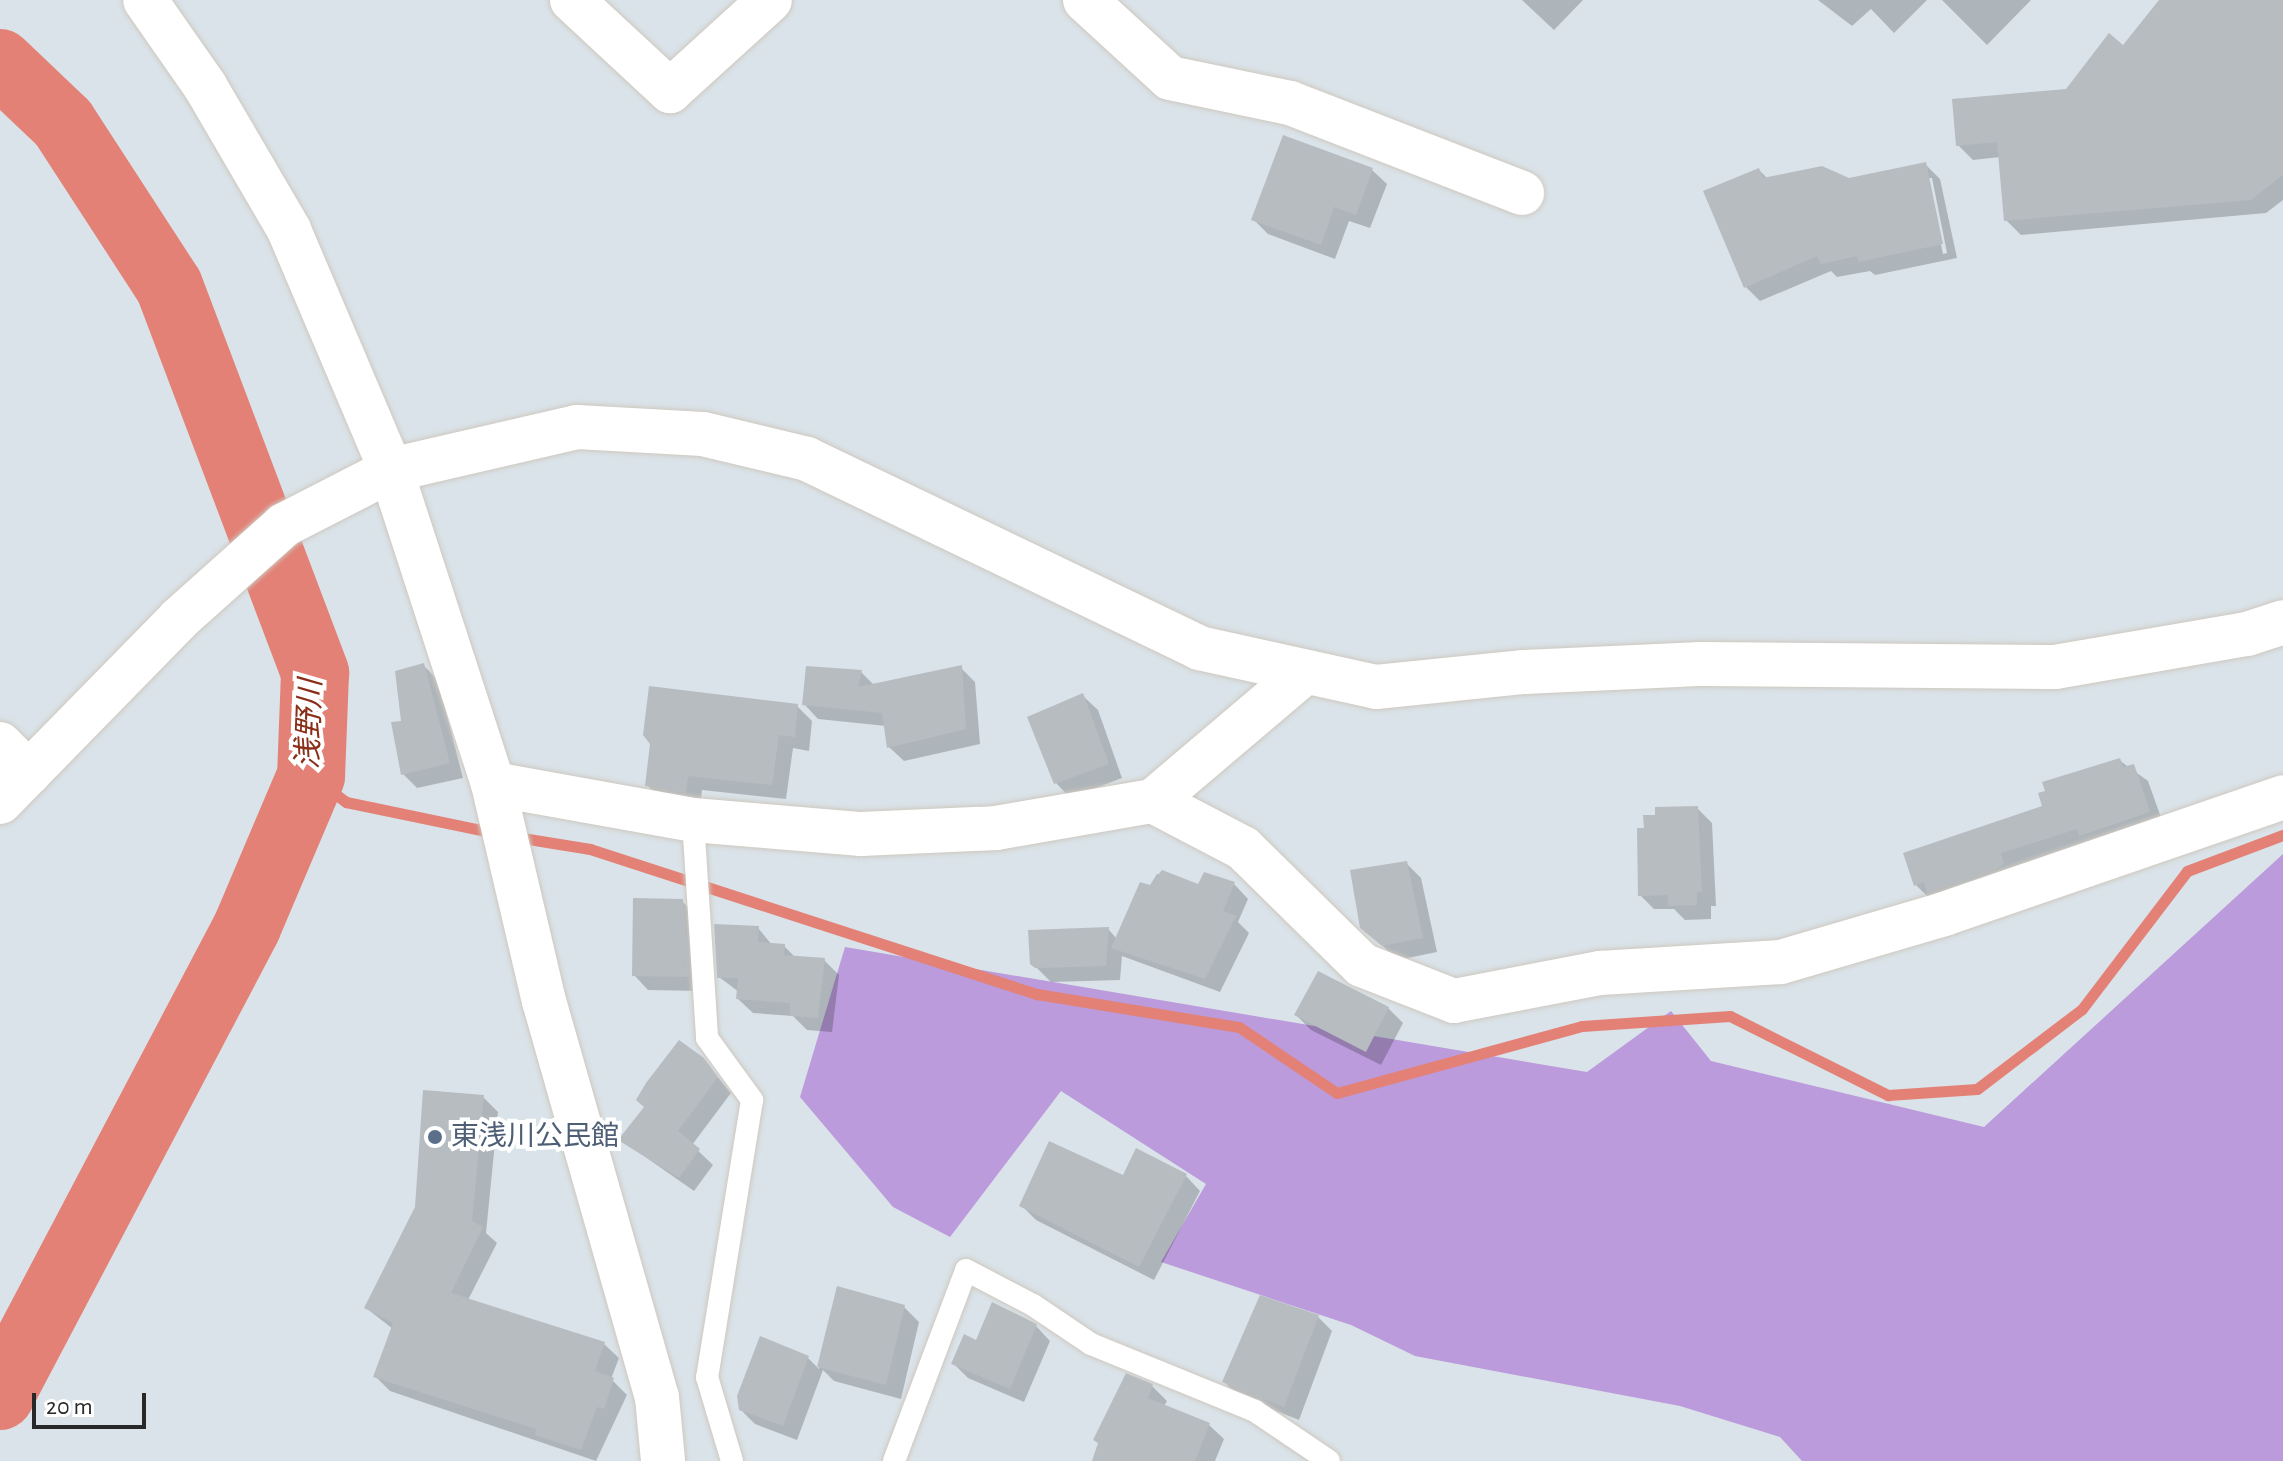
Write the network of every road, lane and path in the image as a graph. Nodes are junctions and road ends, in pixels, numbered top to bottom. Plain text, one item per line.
1 (145, 0) edge
2 (572, 0) edge
3 (770, 0) edge
4 (1085, 0) edge
5 (1522, 193) dead end
6 (391, 470) junction
7 (2283, 622) edge
8 (1305, 672) junction
9 (10, 773) edge
10 (496, 797) junction
11 (2283, 797) edge
12 (1153, 801) junction
13 (693, 831) junction
14 (663, 1461) edge
15 (732, 1461) edge
16 (894, 1461) edge
17 (1329, 1461) edge

1 - 6 street
2 - 3 street
4 - 5 street
6 - 8 street
6 - 9 street
6 - 10 street
7 - 8 street
8 - 12 street
10 - 13 street
10 - 14 street
11 - 12 street
12 - 13 street
13 - 15 lane
16 - 17 lane

